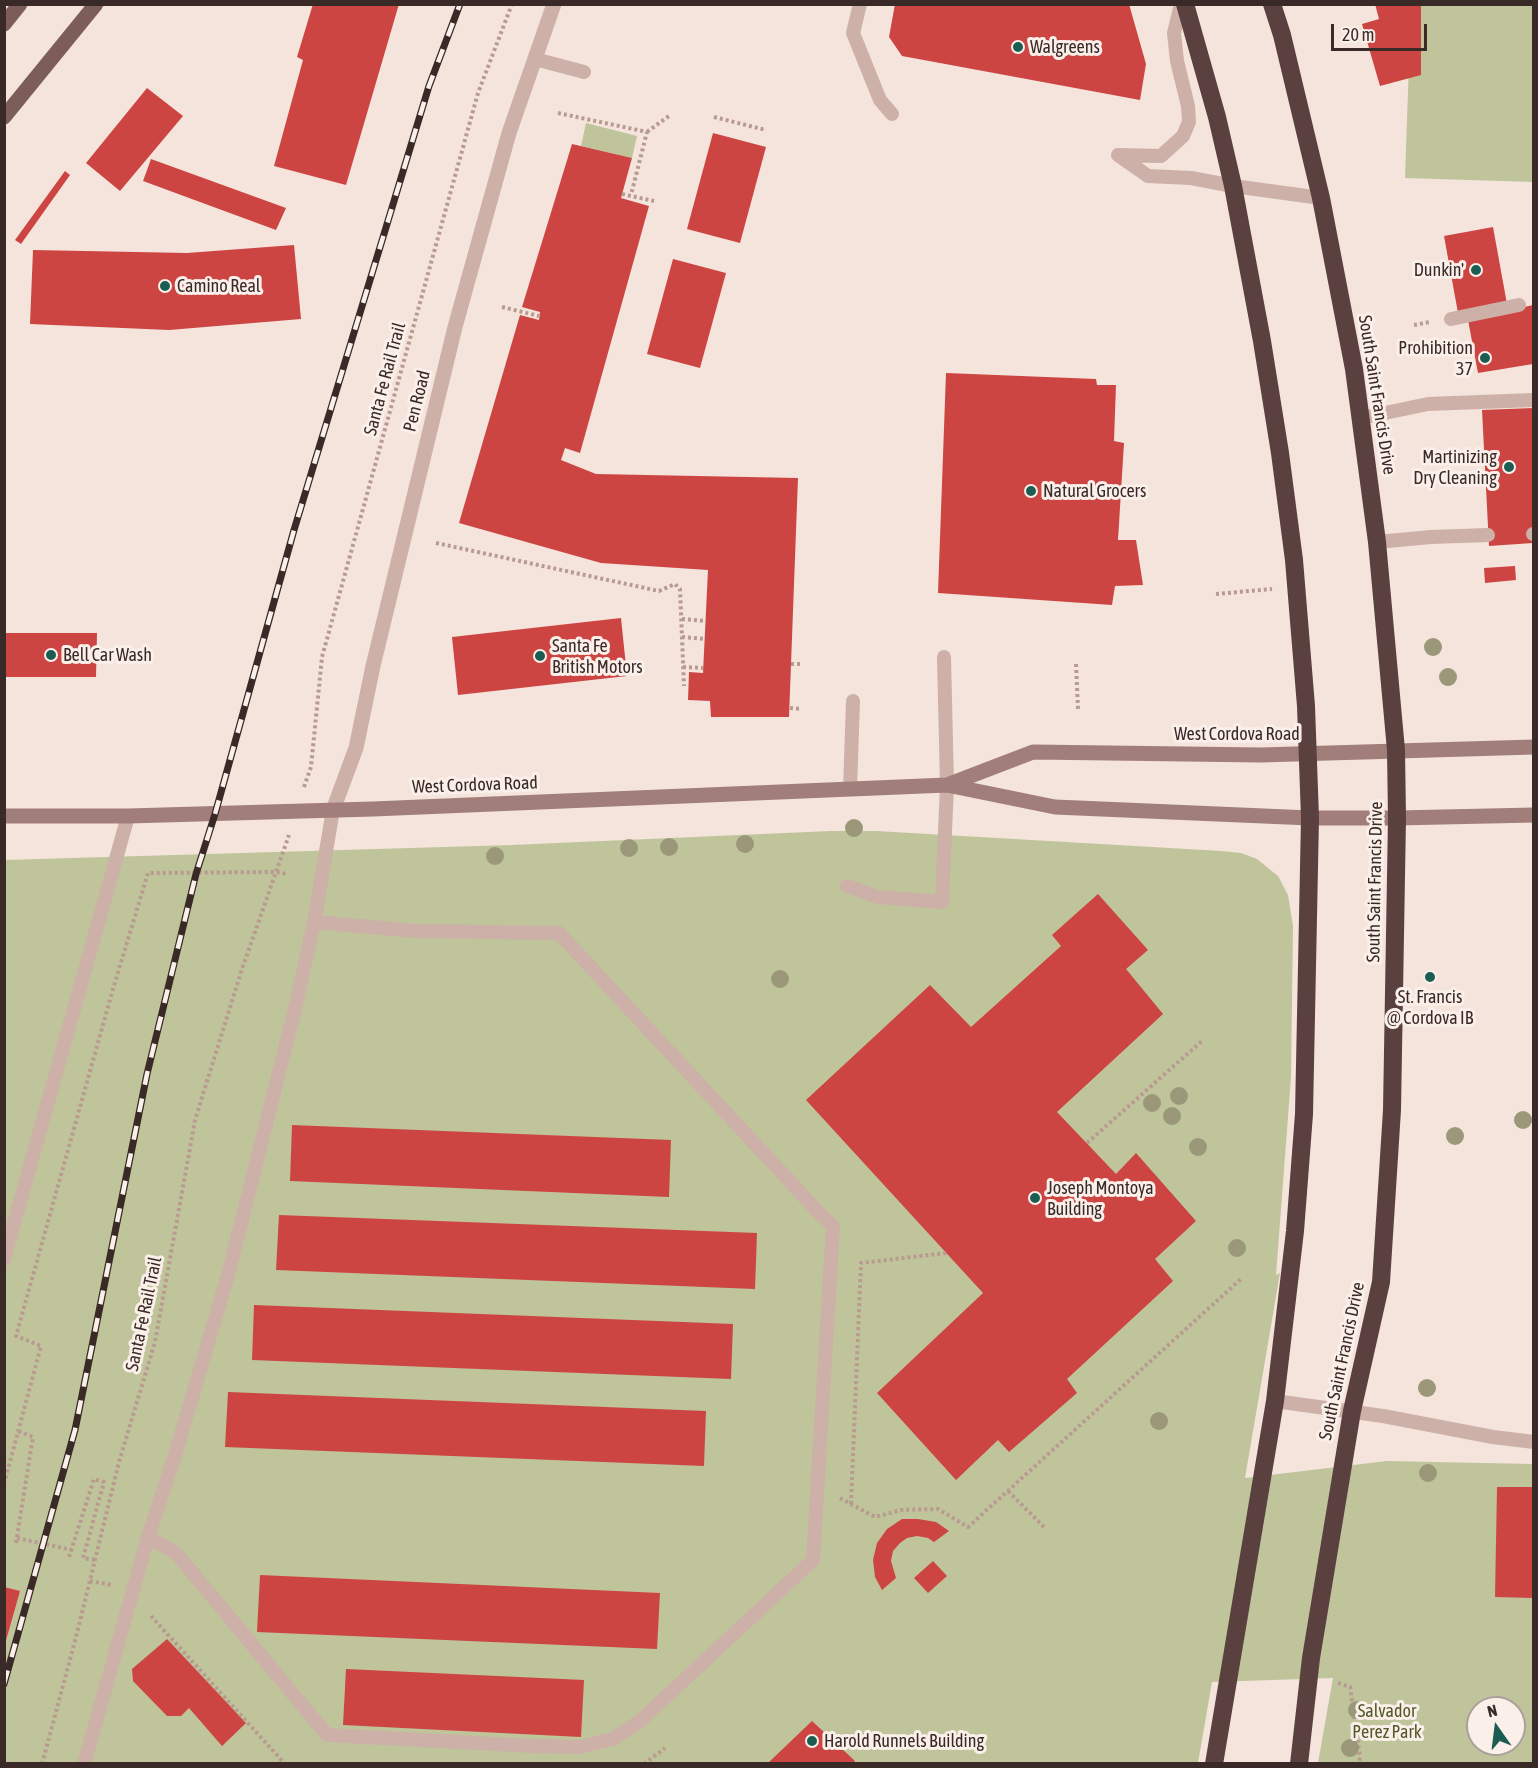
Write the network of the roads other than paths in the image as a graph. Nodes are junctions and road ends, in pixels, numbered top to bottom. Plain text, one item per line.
1 (20, 4) edge
2 (96, 4) edge
3 (554, 4) edge
4 (860, 4) edge
5 (1183, 4) edge
6 (1272, 4) edge
7 (4, 24) edge
8 (535, 59) junction
9 (584, 72) dead end
10 (892, 114) dead end
11 (4, 117) edge
12 (1233, 186) junction
13 (1321, 198) junction
14 (1519, 305) dead end
15 (1451, 319) dead end
16 (1533, 400) edge
17 (1360, 418) junction
18 (1488, 535) dead end
19 (1377, 542) junction
20 (944, 657) dead end
21 (853, 701) dead end
22 (1533, 747) edge
23 (1396, 750) junction
24 (1307, 754) junction
25 (947, 785) junction
26 (850, 789) junction
27 (333, 810) junction
28 (1533, 815) edge
29 (4, 816) edge
30 (128, 816) junction
31 (1310, 818) junction
32 (1397, 819) junction
33 (848, 885) dead end
34 (314, 922) junction
35 (4, 1259) edge
36 (1275, 1401) junction
37 (1352, 1411) junction
38 (1533, 1442) edge
39 (148, 1537) junction
40 (84, 1764) edge
41 (1214, 1764) edge
42 (1299, 1764) edge

1 - 7 main road
2 - 11 main road
3 - 8 street, Pen Road
4 - 10 lane
5 - 12 highway
5 - 12 lane
6 - 13 highway, South Saint Francis Drive
8 - 9 lane
8 - 27 street, Pen Road
12 - 13 lane
12 - 24 highway
13 - 17 highway, South Saint Francis Drive
14 - 15 lane
16 - 17 lane
17 - 19 highway, South Saint Francis Drive
18 - 19 lane
19 - 23 highway, South Saint Francis Drive
20 - 25 lane
21 - 26 lane
22 - 23 main road, West Cordova Road
23 - 24 main road, West Cordova Road
23 - 32 highway, South Saint Francis Drive
24 - 25 main road, West Cordova Road
24 - 31 highway
25 - 26 main road, West Cordova Road
25 - 31 main road, West Cordova Road
25 - 33 lane
26 - 27 main road, West Cordova Road
27 - 30 main road, West Cordova Road
27 - 34 lane
28 - 32 main road, West Cordova Road
29 - 30 main road, West Cordova Road
30 - 35 lane
31 - 32 main road, West Cordova Road
31 - 36 highway
32 - 37 highway, South Saint Francis Drive
34 - 39 lane
34 - 39 lane
36 - 37 lane
36 - 41 highway
37 - 38 lane
37 - 42 highway, South Saint Francis Drive
39 - 40 lane

